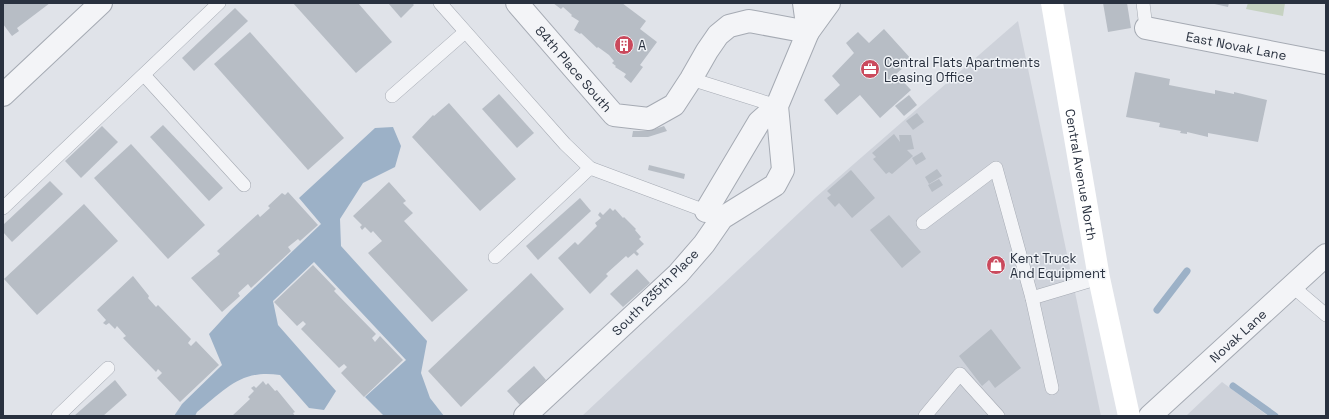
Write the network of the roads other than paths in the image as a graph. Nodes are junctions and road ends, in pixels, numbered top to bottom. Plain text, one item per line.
1 (101, 3) edge
2 (219, 3) edge
3 (440, 3) edge
4 (517, 3) edge
5 (804, 3) edge
6 (829, 3) edge
7 (1052, 3) edge
8 (1143, 3) edge
9 (1146, 28) joint
10 (465, 32) junction
11 (808, 32) junction
12 (1326, 64) edge
13 (144, 75) junction
14 (691, 79) junction
15 (3, 95) edge
16 (392, 96) dead end
17 (777, 106) junction
18 (590, 168) junction
19 (244, 185) dead end
20 (3, 208) edge
21 (714, 214) junction
22 (922, 223) dead end
23 (1326, 256) edge
24 (495, 257) dead end
25 (1099, 278) junction
26 (1292, 286) junction
27 (1032, 298) junction
28 (1326, 315) edge
29 (108, 368) dead end
30 (1052, 388) dead end
31 (58, 416) edge
32 (525, 416) edge
33 (925, 416) edge
34 (998, 416) edge
35 (1129, 416) edge
36 (1150, 416) edge

1 - 15 street
2 - 13 lane
3 - 10 lane
4 - 14 street, 84th Place South
5 - 11 street
6 - 11 street, South 235th Place
7 - 25 main road, Central Avenue North
8 - 9 lane
9 - 12 street, East Novak Lane
10 - 16 lane
10 - 18 lane
11 - 14 street, 84th Place South
11 - 17 street, South 235th Place
13 - 19 lane
13 - 20 lane
14 - 17 lane
17 - 21 street
17 - 21 street, South 235th Place
18 - 21 lane
18 - 24 lane
21 - 32 street, South 235th Place
22 - 27 lane
23 - 26 street, Novak Lane
25 - 27 lane
25 - 35 main road, Central Avenue North
26 - 28 lane
26 - 36 street, Novak Lane
27 - 30 lane
29 - 31 lane
33 - 34 lane

